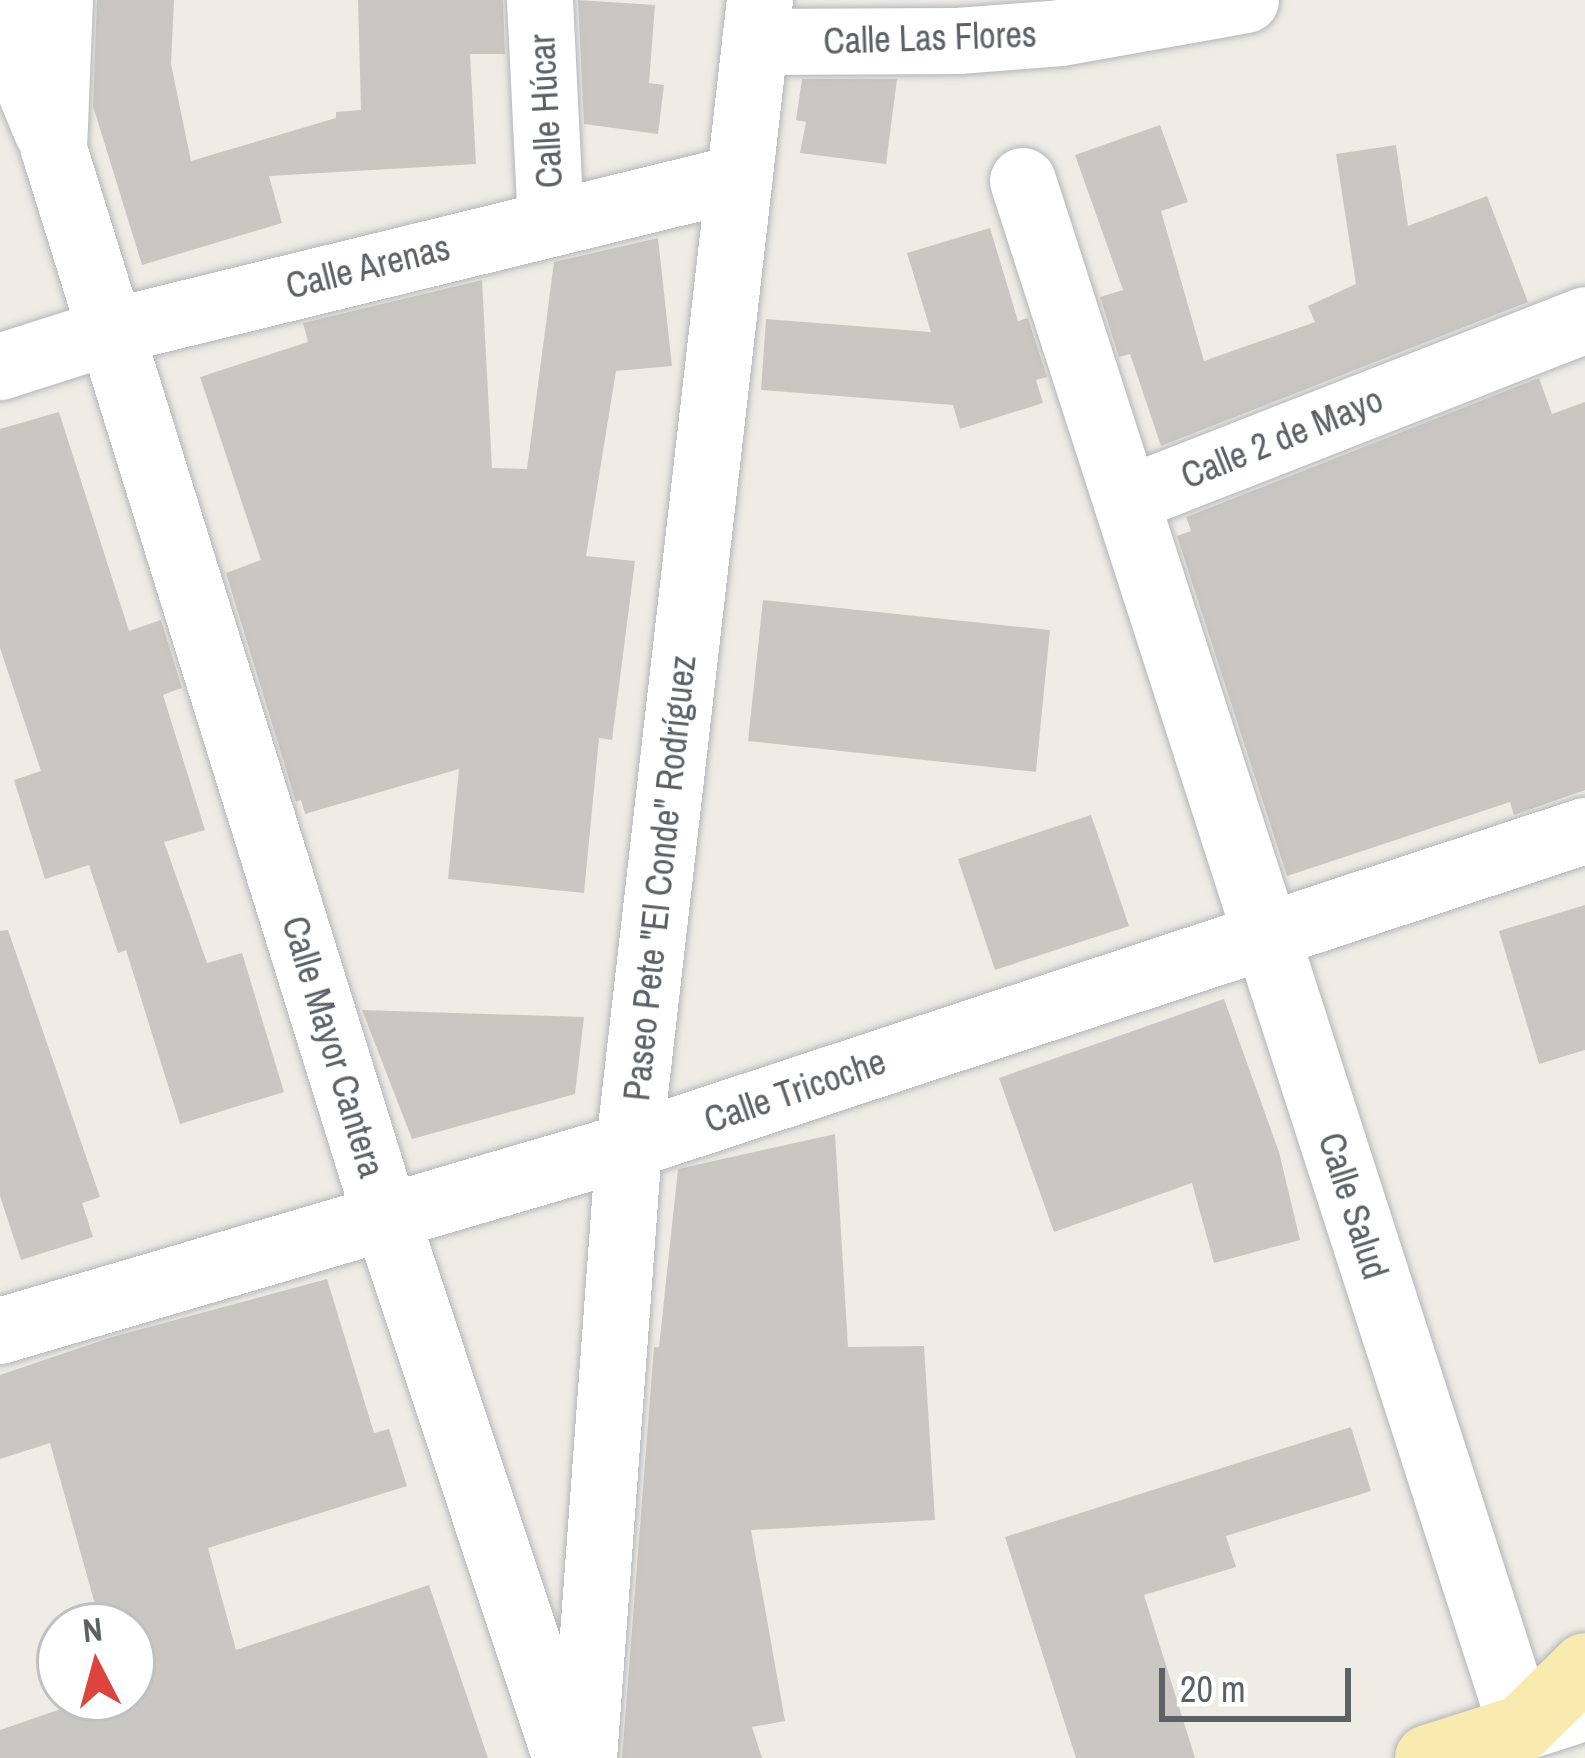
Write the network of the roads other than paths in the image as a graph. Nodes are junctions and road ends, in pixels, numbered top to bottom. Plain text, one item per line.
1 (59, 0) edge
2 (540, 0) edge
3 (1246, 0) edge
4 (0, 17) edge
5 (757, 21) edge
6 (55, 149) junction
7 (739, 178) junction
8 (1023, 181) dead end
9 (551, 221) junction
10 (1585, 320) edge
11 (110, 332) junction
12 (0, 367) edge
13 (1129, 499) junction
14 (1585, 831) edge
15 (1264, 933) junction
16 (629, 1146) junction
17 (386, 1217) junction
18 (0, 1331) edge
19 (1585, 1666) edge
20 (1585, 1707) edge
21 (1527, 1743) edge
22 (566, 1758) edge
23 (584, 1758) edge
24 (1428, 1758) edge

1 - 6 street
2 - 9 street, Calle Húcar
3 - 5 street, Calle Las Flores
4 - 6 street
5 - 7 street, Paseo Pete "El Conde" Rodríguez
6 - 11 street, Calle Mayor Cantera
7 - 9 street, Calle Arenas
7 - 16 street, Paseo Pete "El Conde" Rodríguez
8 - 13 street
9 - 11 street, Calle Arenas
10 - 13 street, Calle 2 de Mayo
11 - 12 street, Calle Arenas
11 - 17 street, Calle Mayor Cantera
13 - 15 street, Calle Salud
14 - 15 street, Calle Tricoche
15 - 16 street, Calle Tricoche
15 - 21 street, Calle Salud
16 - 17 street, Calle Tricoche
16 - 23 street, Paseo Pete "El Conde" Rodríguez
17 - 18 street, Calle Tricoche
17 - 22 street, Calle Mayor Cantera
19 - 21 main road
20 - 21 street
21 - 24 main road

